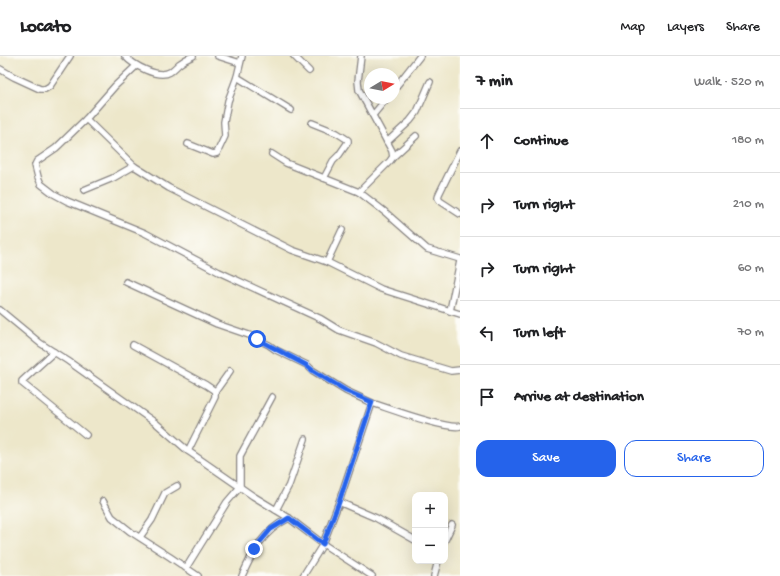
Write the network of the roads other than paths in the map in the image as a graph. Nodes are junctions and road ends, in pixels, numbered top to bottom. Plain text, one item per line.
1 (70, 56) edge
2 (125, 56) edge
3 (193, 56) edge
4 (218, 56) edge
5 (242, 56) edge
6 (294, 56) edge
7 (361, 56) edge
8 (420, 56) edge
9 (240, 63) junction
10 (136, 66) junction
11 (0, 69) edge
12 (309, 70) dead end
13 (237, 77) junction
14 (400, 81) edge
15 (430, 82) dead end
16 (382, 104) edge
17 (290, 110) dead end
18 (373, 115) junction
19 (86, 119) junction
20 (312, 123) dead end
21 (416, 136) dead end
22 (387, 142) junction
23 (188, 144) dead end
24 (460, 151) edge
25 (272, 154) dead end
26 (393, 157) junction
27 (134, 166) junction
28 (324, 178) junction
29 (84, 190) dead end
30 (359, 192) junction
31 (460, 214) edge
32 (342, 230) dead end
33 (460, 260) edge
34 (327, 262) junction
35 (126, 282) dead end
36 (0, 310) edge
37 (450, 311) junction
38 (460, 314) edge
39 (133, 345) dead end
40 (54, 352) junction
41 (460, 370) edge
42 (230, 371) dead end
43 (215, 392) junction
44 (272, 397) dead end
45 (372, 402) junction
46 (460, 426) edge
47 (86, 435) dead end
48 (305, 440) dead end
49 (188, 451) junction
50 (177, 486) dead end
51 (240, 487) junction
52 (103, 501) dead end
53 (339, 502) junction
54 (276, 510) junction
55 (289, 518) junction
56 (452, 525) dead end
57 (448, 534) edge
58 (140, 538) junction
59 (412, 538) edge
60 (323, 544) junction
61 (437, 564) edge
62 (186, 568) junction
63 (366, 574) edge
64 (198, 576) edge
65 (242, 576) edge
66 (303, 576) edge
67 (372, 576) edge
68 (434, 576) edge

1 - 11 street
2 - 10 street
3 - 10 street
4 - 9 street
5 - 9 street
6 - 12 street
7 - 18 street
8 - 14 street
9 - 13 street
10 - 19 street
13 - 17 street
13 - 23 street
15 - 22 street
16 - 18 street
18 - 22 street
19 - 27 street
19 - 41 street
20 - 28 street
21 - 26 street
22 - 26 street
24 - 31 street
25 - 28 street
26 - 30 street
27 - 29 street
27 - 34 street
28 - 30 street
30 - 33 street
32 - 34 street
33 - 37 street
34 - 37 street
35 - 45 street
36 - 40 street
37 - 38 street
39 - 43 street
40 - 47 street
40 - 49 street
42 - 43 street
43 - 49 street
44 - 51 street
45 - 46 street
45 - 53 street
48 - 54 street
49 - 51 street
50 - 58 street
51 - 54 street
51 - 62 street
52 - 58 street
53 - 59 street
53 - 60 street
54 - 55 street
55 - 60 street
55 - 65 street
56 - 57 street
58 - 62 street
60 - 63 street
60 - 66 street
61 - 68 street
62 - 64 street
63 - 67 street

